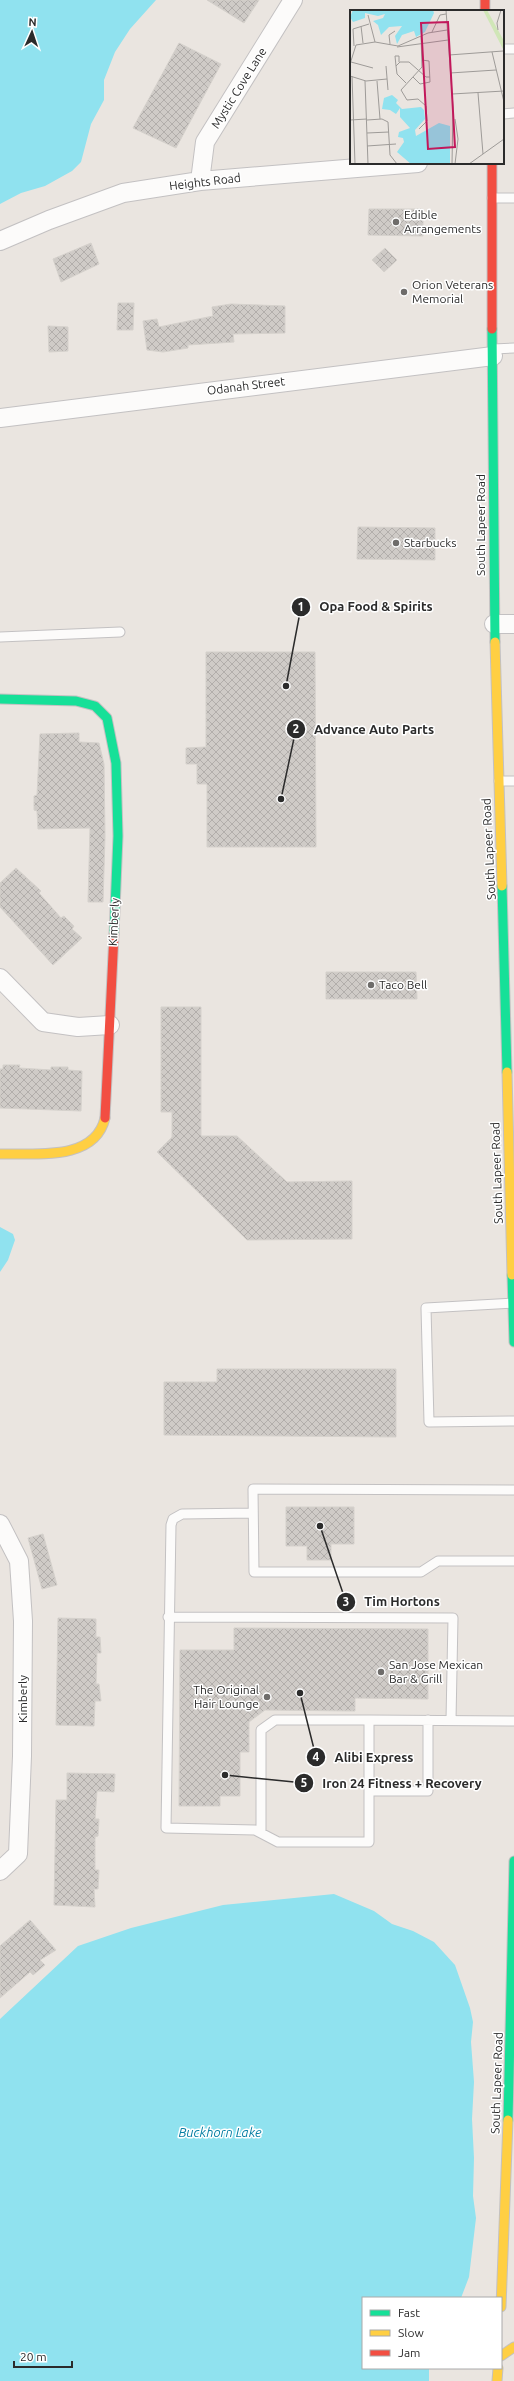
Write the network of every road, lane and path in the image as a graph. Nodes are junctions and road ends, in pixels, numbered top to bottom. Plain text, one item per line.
1 (293, 0) edge
2 (514, 113) edge
3 (504, 114) edge
4 (406, 164) edge
5 (492, 164) edge
6 (200, 181) junction
7 (492, 198) junction
8 (514, 198) edge
9 (0, 242) edge
10 (514, 348) edge
11 (493, 352) junction
12 (0, 418) edge
13 (494, 624) junction
14 (514, 624) edge
15 (120, 632) dead end
16 (0, 637) edge
17 (0, 699) edge
18 (498, 780) junction
19 (514, 780) edge
20 (509, 966) edge
21 (0, 978) edge
22 (110, 1025) junction
23 (511, 1120) edge
24 (0, 1154) edge
25 (512, 1202) edge
26 (514, 1302) edge
27 (514, 1342) edge
28 (514, 1421) edge
29 (514, 1490) edge
30 (253, 1512) junction
31 (0, 1524) edge
32 (514, 1561) edge
33 (168, 1616) junction
34 (369, 1720) junction
35 (428, 1720) junction
36 (452, 1720) junction
37 (514, 1721) edge
38 (369, 1791) junction
39 (261, 1832) junction
40 (514, 1861) edge
41 (0, 1871) edge
42 (507, 2179) junction
43 (514, 2188) edge
44 (501, 2297) edge
45 (514, 2347) edge
46 (502, 2355) edge
47 (498, 2369) edge
48 (497, 2381) edge

1 - 6 street, Mystic Cove Lane
2 - 3 lane
4 - 6 street, Heights Road
5 - 7 main road, South Lapeer Road
6 - 9 street, Heights Road
7 - 8 lane
7 - 11 main road, South Lapeer Road
10 - 11 lane
11 - 12 street, Odanah Street
11 - 13 main road, South Lapeer Road
13 - 14 street
13 - 18 main road, South Lapeer Road
15 - 16 lane
17 - 22 main road, Kimberly
18 - 19 lane
18 - 20 main road, South Lapeer Road
20 - 23 main road, South Lapeer Road
21 - 22 street
22 - 24 main road, Kimberly
23 - 25 main road, South Lapeer Road
25 - 26 main road, South Lapeer Road
26 - 27 main road, South Lapeer Road
26 - 28 lane
29 - 30 lane
30 - 32 lane
30 - 33 lane
31 - 41 street, Kimberly
33 - 36 lane
33 - 39 lane
34 - 35 lane
34 - 38 lane
34 - 39 lane
35 - 36 lane
35 - 38 lane
36 - 37 lane
38 - 39 lane
40 - 42 main road, South Lapeer Road
42 - 43 main road
42 - 44 main road, South Lapeer Road
45 - 46 main road
47 - 48 main road

